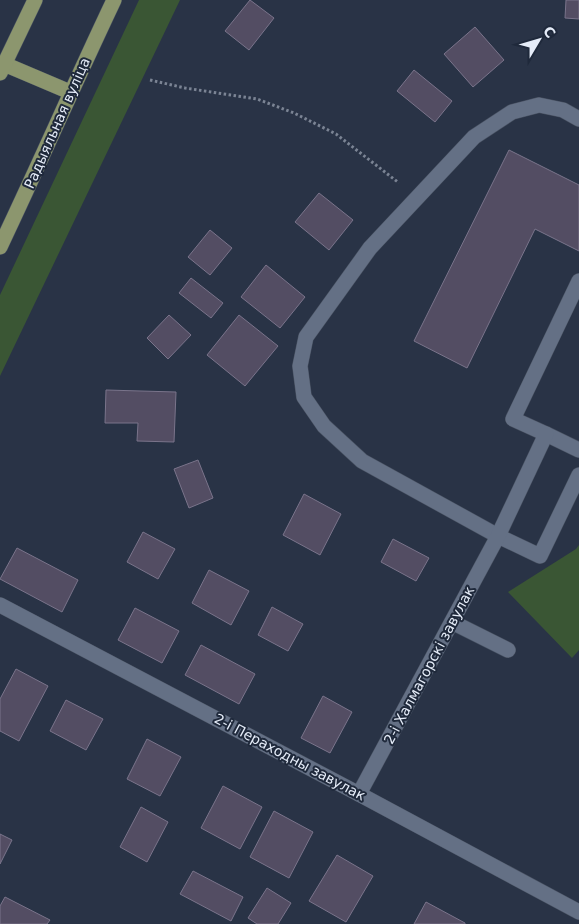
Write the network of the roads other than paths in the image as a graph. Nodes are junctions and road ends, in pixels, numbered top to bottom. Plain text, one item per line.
1 (35, 0) edge
2 (114, 0) edge
3 (1, 67) edge
4 (70, 92) junction
5 (579, 119) edge
6 (0, 246) edge
7 (579, 281) edge
8 (546, 434) junction
9 (579, 450) edge
10 (579, 475) edge
11 (498, 536) junction
12 (0, 605) edge
13 (452, 622) junction
14 (508, 650) dead end
15 (359, 794) junction
16 (579, 912) edge

1 - 3 main road
2 - 4 main road, Радыяльная вуліца
3 - 4 main road
4 - 6 main road, Радыяльная вуліца
5 - 11 street
7 - 8 street
8 - 9 street
8 - 11 street, 2-і Халмагорскі завулак
10 - 11 street
11 - 13 street, 2-і Халмагорскі завулак
12 - 15 street, 2-і Пераходны завулак
13 - 14 street
13 - 15 street, 2-і Халмагорскі завулак
15 - 16 street, 2-і Пераходны завулак

